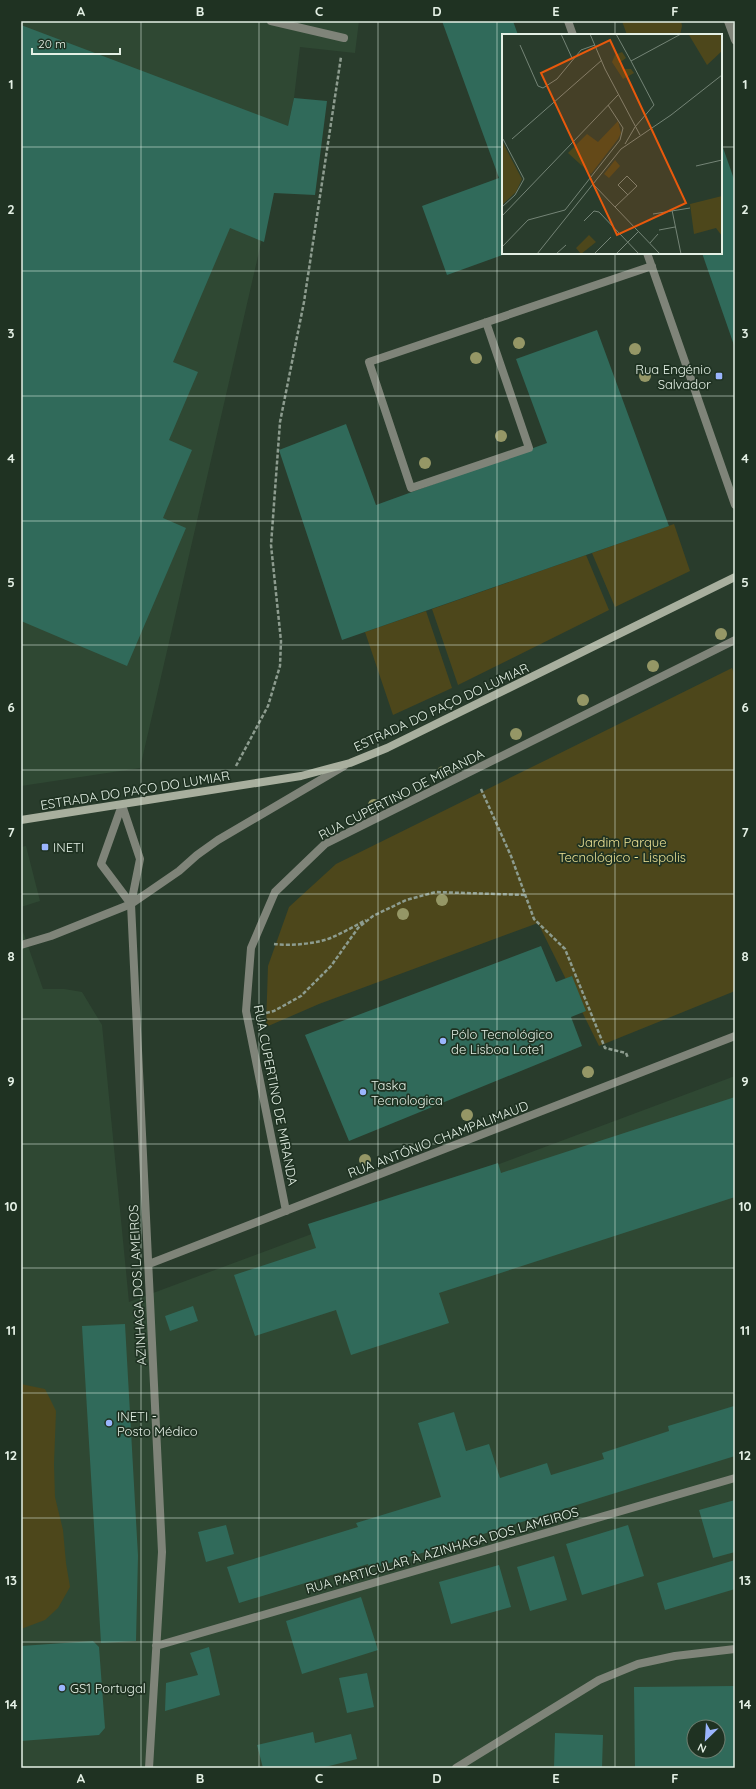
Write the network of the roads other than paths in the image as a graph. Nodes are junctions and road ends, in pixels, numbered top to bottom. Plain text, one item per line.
1 (271, 21) edge
2 (568, 21) edge
3 (728, 21) edge
4 (573, 34) edge
5 (344, 38) road end
6 (735, 39) edge
7 (647, 254) edge
8 (652, 266) junction
9 (486, 322) junction
10 (735, 505) edge
11 (735, 577) edge
12 (735, 640) edge
13 (350, 763) junction
14 (122, 805) junction
15 (21, 820) edge
16 (131, 904) junction
17 (21, 945) edge
18 (735, 1036) edge
19 (286, 1211) junction
20 (149, 1264) junction
21 (735, 1478) edge
22 (156, 1646) junction
23 (735, 1649) edge
24 (149, 1768) edge
25 (456, 1768) edge

1 - 5 street
2 - 4 street
3 - 6 street
7 - 8 street
8 - 9 street
8 - 10 street
9 - 9 street
11 - 13 street, ESTRADA DO PAÇO DO LUMIAR
12 - 19 street, RUA CUPERTINO DE MIRANDA
13 - 14 street, ESTRADA DO PAÇO DO LUMIAR
13 - 16 street
14 - 15 street, ESTRADA DO PAÇO DO LUMIAR
14 - 16 street, AZINHAGA DOS LAMEIROS
14 - 16 street
16 - 17 street
16 - 20 street, AZINHAGA DOS LAMEIROS
18 - 19 street, RUA ANTÓNIO CHAMPALIMAUD
19 - 20 street, RUA ANTÓNIO CHAMPALIMAUD
20 - 22 street, AZINHAGA DOS LAMEIROS
21 - 22 street, RUA PARTICULAR À AZINHAGA DOS LAMEIROS
22 - 24 street, AZINHAGA DOS LAMEIROS
23 - 25 street

